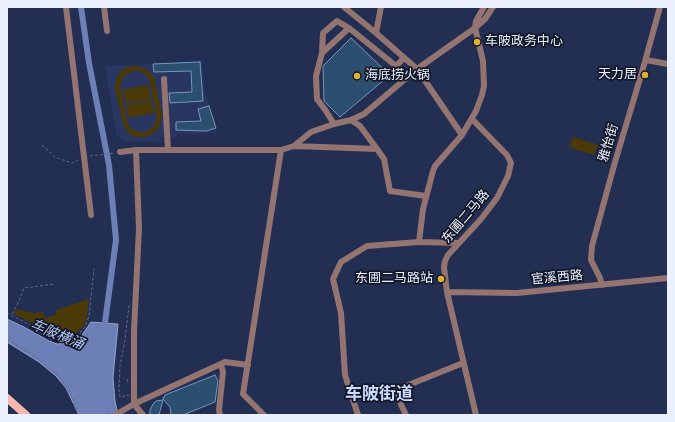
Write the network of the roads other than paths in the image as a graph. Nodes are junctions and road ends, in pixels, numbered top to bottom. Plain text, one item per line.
1 (66, 7) edge
2 (104, 7) edge
3 (344, 7) edge
4 (380, 7) edge
5 (484, 7) edge
6 (493, 7) edge
7 (660, 7) edge
8 (349, 28) junction
9 (475, 28) junction
10 (107, 31) dead end
11 (376, 33) junction
12 (322, 53) junction
13 (404, 58) junction
14 (646, 60) junction
15 (668, 64) edge
16 (396, 66) junction
17 (417, 70) junction
18 (408, 77) junction
19 (164, 79) dead end
20 (472, 119) junction
21 (351, 120) junction
22 (334, 124) junction
23 (462, 135) junction
24 (294, 146) junction
25 (377, 149) junction
26 (136, 150) junction
27 (168, 150) junction
28 (281, 150) junction
29 (120, 152) road end
30 (426, 196) junction
31 (91, 214) dead end
32 (419, 242) junction
33 (459, 244) junction
34 (668, 278) edge
35 (602, 286) junction
36 (447, 292) junction
37 (463, 363) junction
38 (221, 364) junction
39 (248, 365) junction
40 (7, 398) edge
41 (134, 404) junction
42 (26, 415) edge
43 (115, 415) edge
44 (143, 415) edge
45 (220, 415) edge
46 (264, 415) edge
47 (358, 415) edge
48 (406, 415) edge
49 (476, 415) edge

1 - 31 street
2 - 10 street
3 - 11 street
4 - 11 street
5 - 9 street
6 - 9 street
7 - 14 street, 雅怡街
8 - 12 street
8 - 12 street
8 - 16 street
9 - 17 street
9 - 20 street
11 - 13 street
12 - 22 street
13 - 16 street
13 - 17 street
14 - 15 street
14 - 35 street, 雅怡街
16 - 18 street
17 - 18 street
17 - 23 street
18 - 21 street
19 - 27 street
20 - 23 street
20 - 33 street, 东圃二马路
21 - 22 street
21 - 25 street
22 - 24 street
23 - 30 street
24 - 25 street
24 - 28 street
25 - 30 street
26 - 27 street
26 - 29 street
26 - 41 street
27 - 28 street
28 - 39 street
30 - 32 street
32 - 33 street
32 - 47 street
33 - 36 street, 东圃二马路
34 - 35 street, 宦溪西路
35 - 36 street, 宦溪西路
36 - 37 street, 东圃二马路
37 - 48 street
37 - 49 street, 东圃二马路
38 - 39 street
38 - 41 street
38 - 45 street
39 - 46 street
40 - 42 main road
41 - 43 street
41 - 44 street

